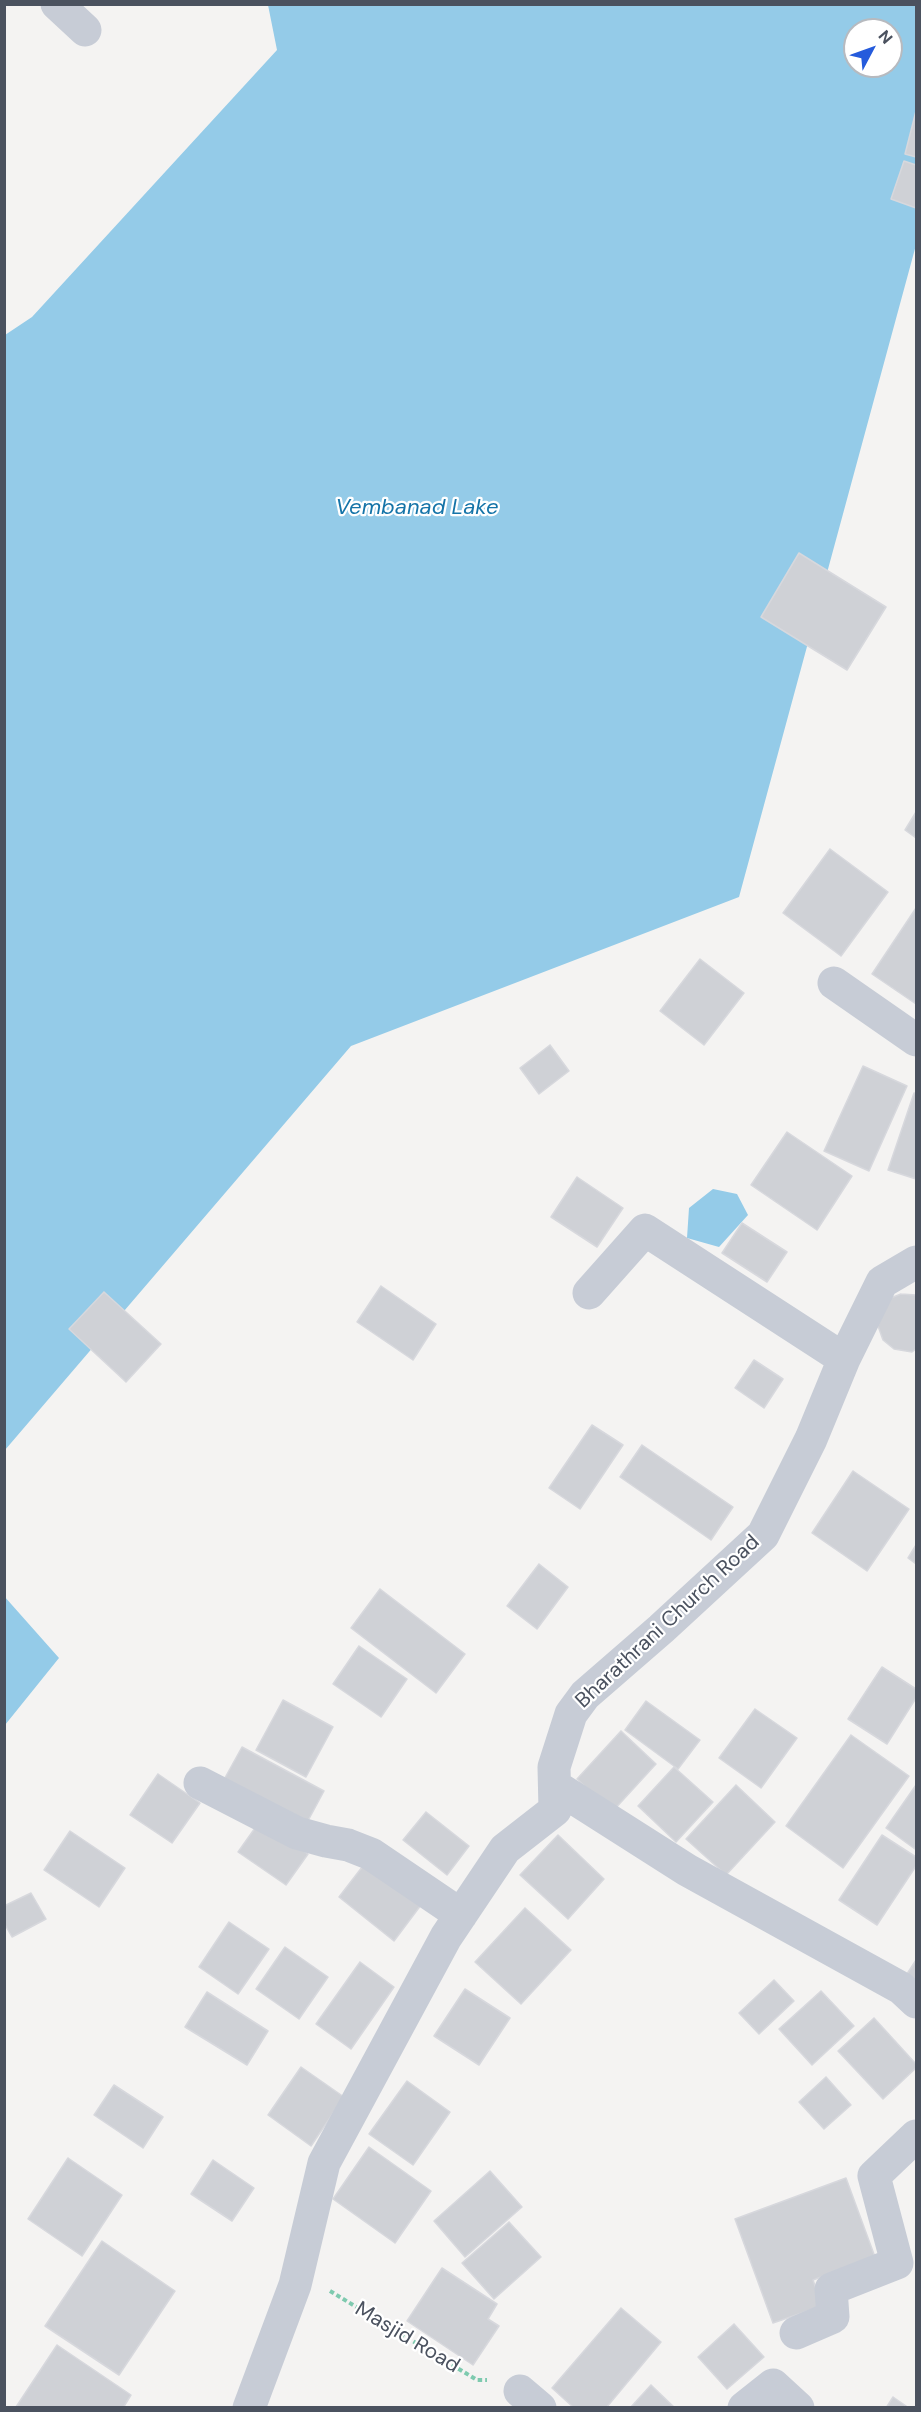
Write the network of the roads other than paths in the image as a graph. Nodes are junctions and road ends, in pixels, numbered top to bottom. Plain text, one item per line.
1 (57, 4) edge
2 (86, 30) dead end
3 (834, 983) dead end
4 (916, 1040) edge
5 (916, 1262) edge
6 (589, 1293) dead end
7 (844, 1359) junction
8 (200, 1783) dead end
9 (555, 1798) junction
10 (461, 1915) junction
11 (916, 2002) edge
12 (915, 2138) edge
13 (796, 2333) dead end
14 (249, 2408) edge
15 (744, 2408) edge
16 (798, 2408) edge

1 - 2 street
3 - 4 street
5 - 7 street, Bharathrani Church Road
6 - 7 street
7 - 9 street, Bharathrani Church Road
8 - 10 street
9 - 10 street
9 - 11 street
10 - 14 street
12 - 13 street
15 - 16 street

